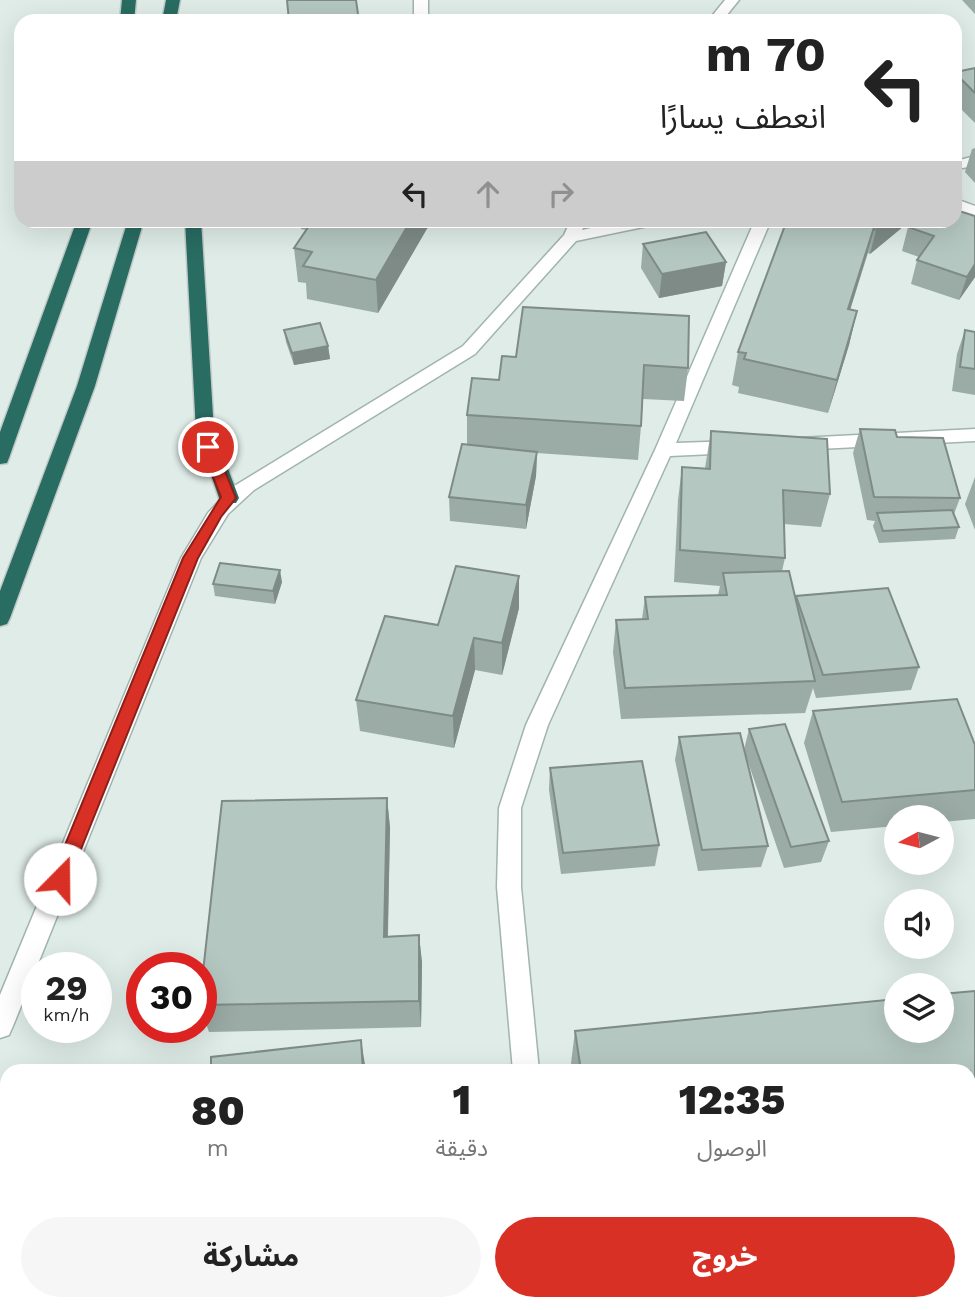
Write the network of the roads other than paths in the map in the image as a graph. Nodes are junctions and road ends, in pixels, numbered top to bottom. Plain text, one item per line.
1 (732, 0) edge
2 (721, 14) edge
3 (82, 228) edge
4 (134, 228) edge
5 (193, 228) edge
6 (760, 228) edge
7 (575, 229) edge
8 (975, 435) edge
9 (786, 444) edge
10 (758, 446) edge
11 (664, 450) junction
12 (0, 457) edge
13 (229, 498) junction
14 (0, 618) edge
15 (0, 1026) edge
16 (525, 1064) edge

1 - 2 street
3 - 12 highway
4 - 14 highway
5 - 13 highway
6 - 11 street
7 - 13 street
8 - 9 street
10 - 11 street
11 - 16 street
13 - 15 street

